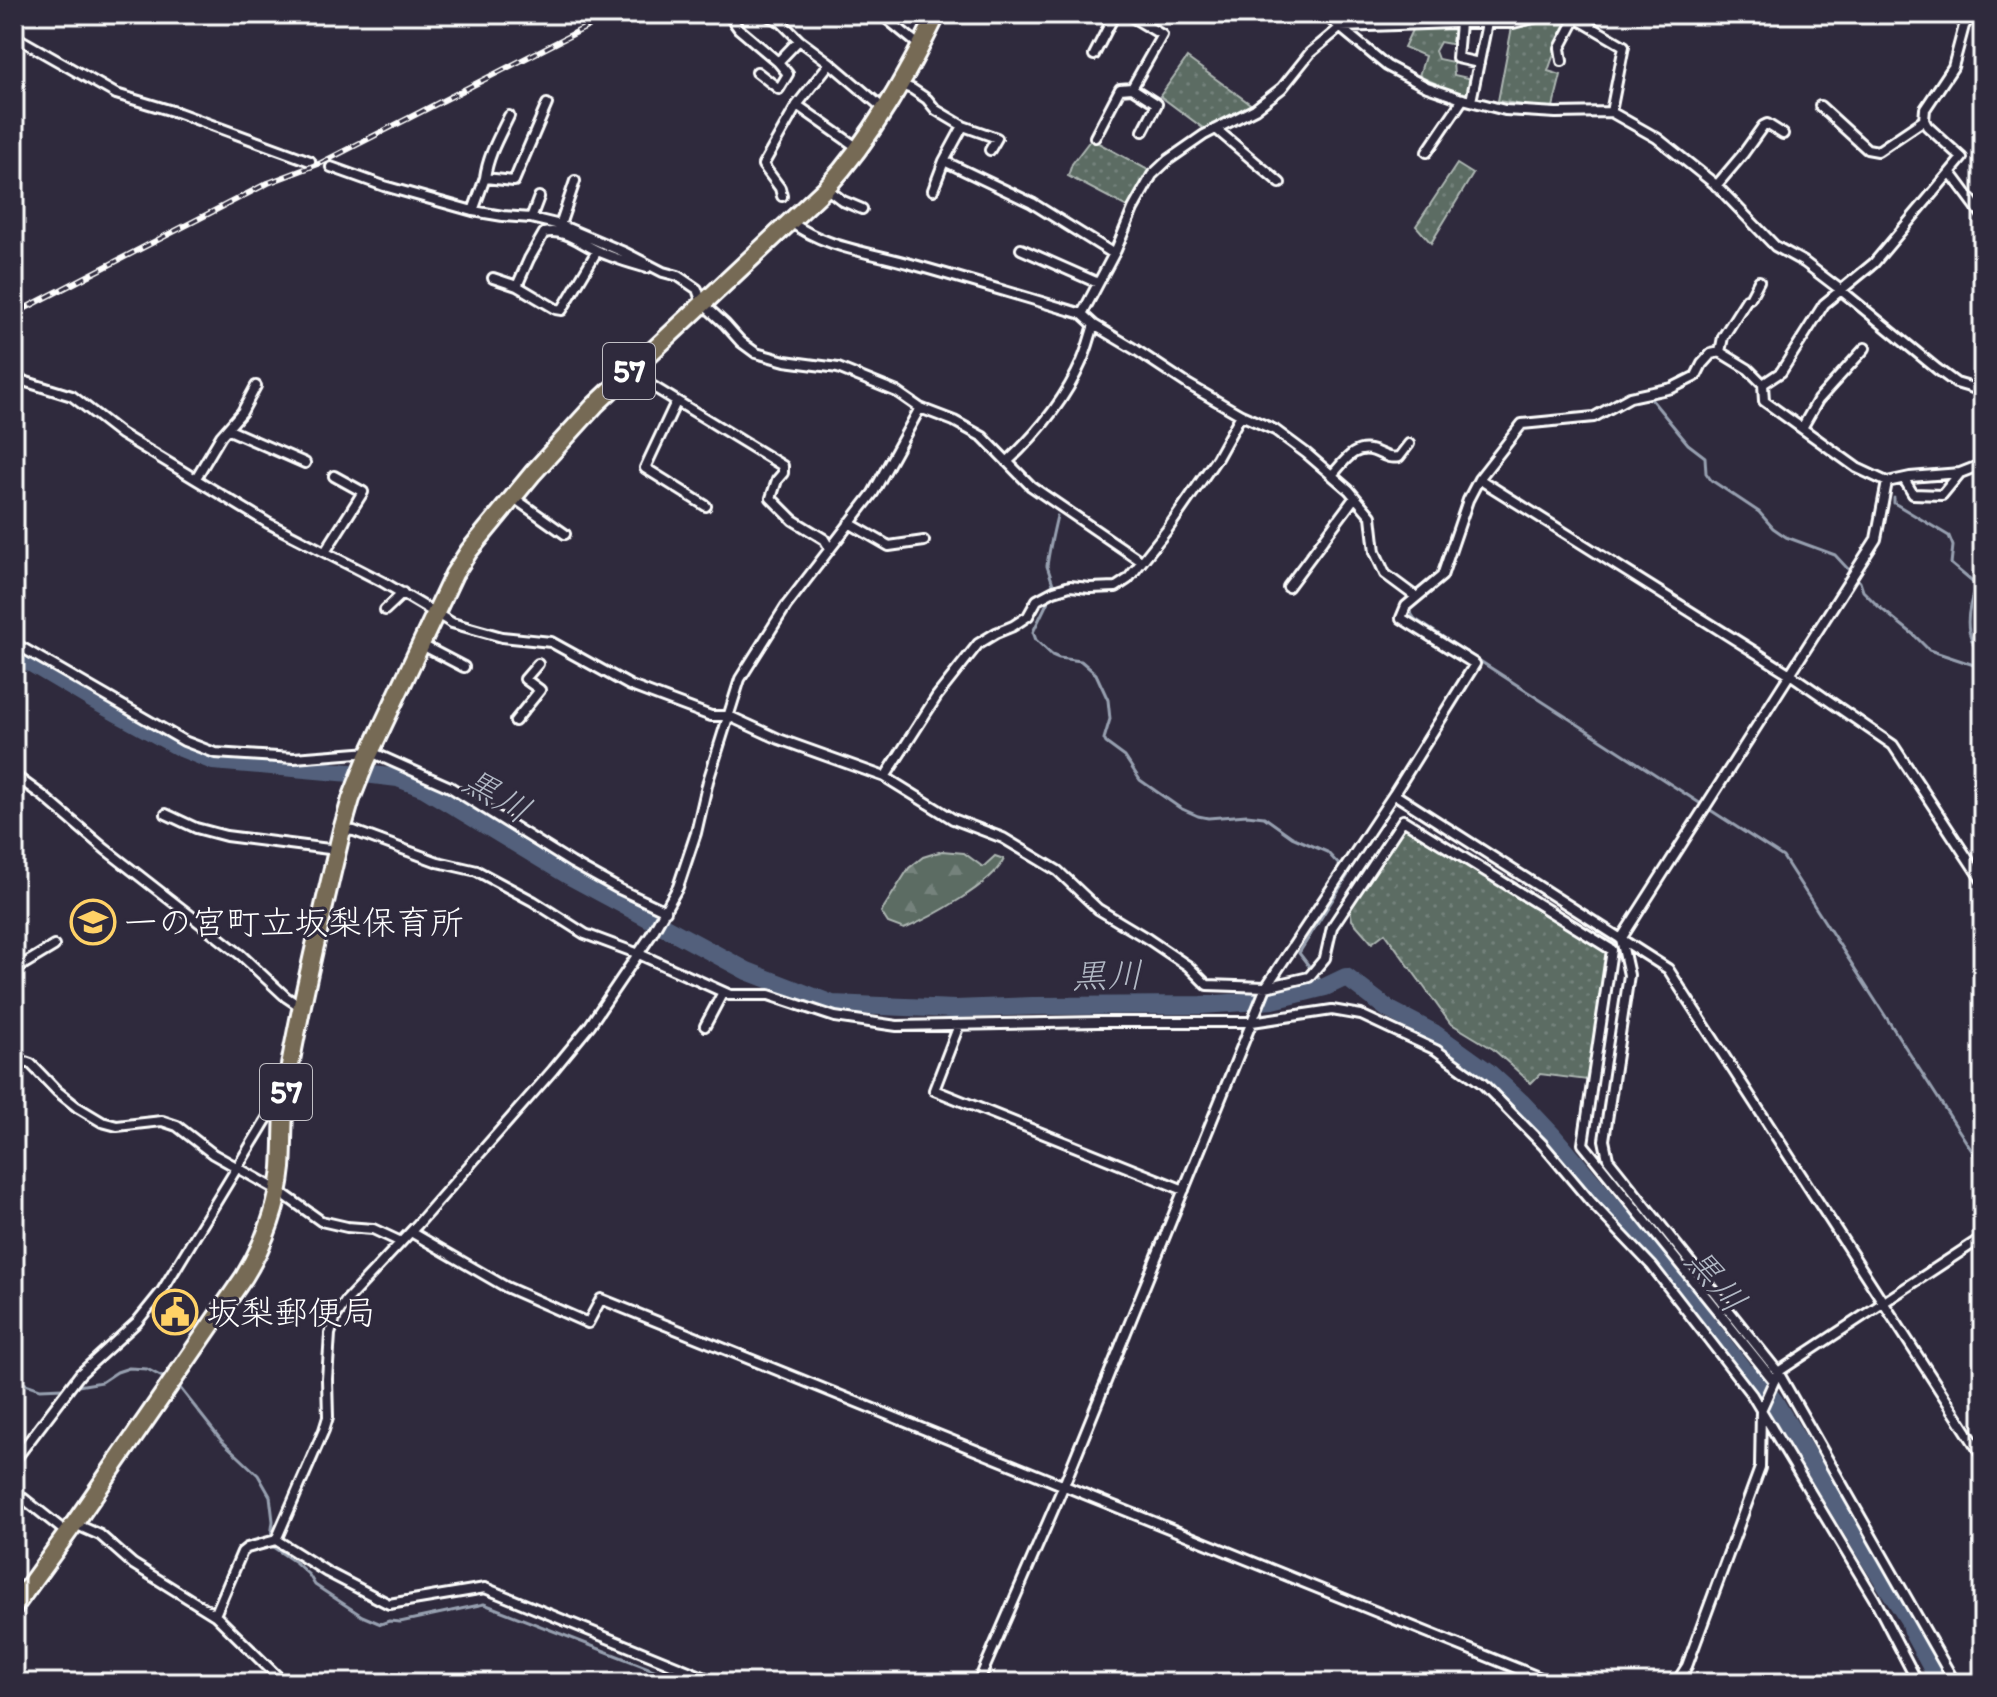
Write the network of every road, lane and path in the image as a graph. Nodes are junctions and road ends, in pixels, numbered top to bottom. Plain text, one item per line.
1 (728, 14) edge
2 (765, 14) edge
3 (881, 14) edge
4 (937, 14) edge
5 (1115, 14) edge
6 (1127, 14) edge
7 (1324, 14) edge
8 (1549, 14) edge
9 (1972, 14) edge
10 (1573, 16) edge
11 (1140, 17) edge
12 (1460, 23) junction
13 (1487, 23) junction
14 (1341, 27) junction
15 (14, 36) edge
16 (799, 40) junction
17 (920, 46) junction
18 (1094, 55) dead end
19 (1562, 61) dead end
20 (778, 62) junction
21 (830, 63) junction
22 (1479, 63) junction
23 (757, 72) dead end
24 (898, 84) junction
25 (1132, 88) junction
26 (1467, 100) junction
27 (547, 104) dead end
28 (797, 105) junction
29 (1820, 106) dead end
30 (884, 109) junction
31 (1611, 112) junction
32 (509, 116) dead end
33 (1924, 120) junction
34 (963, 126) junction
35 (1216, 129) junction
36 (1143, 131) dead end
37 (1783, 134) dead end
38 (1095, 137) dead end
39 (858, 148) junction
40 (990, 150) dead end
41 (1427, 152) dead end
42 (310, 161) tunnel mouth
43 (944, 161) junction
44 (331, 167) tunnel mouth
45 (1951, 173) junction
46 (485, 178) junction
47 (575, 181) dead end
48 (1280, 183) dead end
49 (1716, 186) junction
50 (826, 188) junction
51 (933, 190) dead end
52 (782, 196) dead end
53 (539, 197) dead end
54 (862, 209) dead end
55 (473, 211) junction
56 (1983, 216) edge
57 (531, 218) junction
58 (790, 221) junction
59 (560, 225) junction
60 (1021, 249) dead end
61 (597, 251) junction
62 (1114, 254) junction
63 (663, 272) junction
64 (493, 278) dead end
65 (1759, 281) dead end
66 (1098, 283) junction
67 (517, 286) junction
68 (1842, 291) junction
69 (702, 303) junction
70 (1082, 314) junction
71 (1094, 325) junction
72 (1865, 348) dead end
73 (1720, 352) junction
74 (633, 368) junction
75 (14, 372) edge
76 (1763, 384) junction
77 (256, 386) dead end
78 (1983, 391) edge
79 (676, 402) junction
80 (920, 408) junction
81 (1241, 415) junction
82 (1802, 428) junction
83 (227, 429) junction
84 (1409, 444) dead end
85 (1007, 462) junction
86 (305, 463) dead end
87 (1983, 464) edge
88 (1960, 473) junction
89 (1332, 475) junction
90 (334, 476) dead end
91 (196, 478) junction
92 (1479, 479) junction
93 (1904, 479) junction
94 (1887, 482) junction
95 (1355, 497) junction
96 (514, 498) junction
97 (706, 506) dead end
98 (849, 523) junction
99 (565, 534) dead end
100 (924, 541) dead end
101 (829, 547) junction
102 (325, 552) junction
103 (1141, 561) junction
104 (1288, 587) dead end
105 (403, 593) junction
106 (1416, 597) junction
107 (385, 610) dead end
108 (435, 612) junction
109 (14, 643) edge
110 (420, 644) junction
111 (538, 664) dead end
112 (464, 667) dead end
113 (1790, 674) junction
114 (729, 716) junction
115 (515, 721) dead end
116 (368, 756) junction
117 (14, 775) edge
118 (885, 777) junction
119 (1394, 794) junction
120 (166, 814) dead end
121 (342, 830) junction
122 (337, 850) junction
123 (1983, 882) edge
124 (666, 911) junction
125 (1621, 939) junction
126 (54, 946) dead end
127 (639, 954) junction
128 (14, 970) edge
129 (1266, 987) junction
130 (723, 992) junction
131 (302, 1008) junction
132 (1252, 1022) junction
133 (719, 1023) dead end
134 (959, 1025) junction
135 (14, 1058) edge
136 (286, 1087) junction
137 (238, 1167) junction
138 (1184, 1190) junction
139 (279, 1191) junction
140 (411, 1232) junction
141 (1983, 1237) edge
142 (401, 1242) junction
143 (14, 1288) edge
144 (14, 1295) edge
145 (1882, 1302) junction
146 (1776, 1377) junction
147 (1761, 1410) junction
148 (1983, 1457) edge
149 (14, 1461) edge
150 (1064, 1485) junction
151 (14, 1491) edge
152 (70, 1529) junction
153 (276, 1540) junction
154 (14, 1607) edge
155 (215, 1615) junction
156 (287, 1683) edge
157 (718, 1683) edge
158 (978, 1683) edge
159 (1553, 1683) edge
160 (1676, 1683) edge
161 (1918, 1683) edge
162 (1955, 1683) edge

1 - 20 street
2 - 16 street
3 - 17 street
4 - 17 highway, 57
5 - 18 street
6 - 11 street
7 - 14 street
8 - 13 street
9 - 33 street
10 - 19 street
10 - 31 street
11 - 25 street
12 - 13 street
12 - 14 street
12 - 22 street
13 - 22 street
14 - 26 street
14 - 35 street
15 - 42 street
16 - 20 street
16 - 21 street
17 - 24 highway, 57
20 - 23 street
21 - 28 street
21 - 30 street
22 - 26 street
24 - 30 highway, 57
24 - 34 street
25 - 36 street
25 - 38 street
26 - 31 street
26 - 41 street
27 - 46 street
28 - 39 street
28 - 52 street
29 - 33 street
30 - 39 highway, 57
31 - 49 street
32 - 46 street
33 - 45 street
34 - 40 street
34 - 43 street
35 - 48 street
35 - 62 street
37 - 49 street
39 - 50 highway, 57
43 - 51 street
43 - 62 street
44 - 55 street
45 - 56 street
45 - 68 street
46 - 55 street
47 - 59 street
49 - 68 street
50 - 54 street
50 - 58 highway, 57
53 - 57 street
55 - 57 street
57 - 59 street
58 - 69 highway, 57
58 - 70 street
59 - 63 street
60 - 66 street
61 - 63 street
61 - 67 street
61 - 67 street
62 - 66 street
63 - 69 street
64 - 67 street
65 - 73 street
66 - 70 street
68 - 76 street
68 - 78 street
69 - 74 highway, 57
69 - 80 street
70 - 71 street
71 - 81 street
71 - 85 street
72 - 82 street
73 - 76 street
73 - 92 street
74 - 79 street
74 - 96 highway, 57
75 - 91 street
76 - 82 street
77 - 83 street
79 - 97 street
79 - 101 street
80 - 85 street
80 - 98 street
81 - 89 street
81 - 103 street
82 - 94 street
83 - 86 street
83 - 91 street
84 - 89 street
85 - 103 street
87 - 88 street
88 - 93 street
88 - 93 street
89 - 95 street
90 - 102 street
91 - 102 street
92 - 106 street
92 - 113 street
93 - 94 street
94 - 113 street
95 - 104 street
95 - 106 street
96 - 99 street
96 - 108 highway, 57
98 - 100 street
98 - 101 street
101 - 114 street
102 - 105 street
103 - 118 street
105 - 107 street
105 - 108 street
106 - 119 street
108 - 110 highway, 57
108 - 114 street
109 - 116 street
110 - 112 street
110 - 116 highway, 57
111 - 115 street
113 - 123 street
113 - 125 street
114 - 118 street
114 - 124 street
116 - 121 highway, 57
116 - 124 street
117 - 131 street
118 - 129 street
119 - 125 street
119 - 129 street
120 - 122 street
121 - 122 highway, 57
121 - 127 street
122 - 131 highway, 57
124 - 127 street
125 - 145 street
125 - 146 street
126 - 128 street
127 - 130 street
127 - 140 street
129 - 132 street
129 - 146 street
130 - 133 street
130 - 134 street
131 - 136 highway, 57
132 - 134 street
132 - 138 street
132 - 147 street
134 - 138 street
135 - 137 street
136 - 137 street
136 - 139 highway, 57
137 - 139 street
137 - 149 street
138 - 150 street
139 - 142 street
139 - 152 highway, 57
140 - 142 street
140 - 150 street
141 - 145 street
142 - 153 street
143 - 144 street
145 - 146 street
145 - 148 street
146 - 147 street
146 - 162 street
147 - 160 street
147 - 161 street
150 - 158 street
150 - 159 street
151 - 152 street
152 - 154 highway, 57
152 - 155 street
153 - 155 street
153 - 157 street
155 - 156 street

